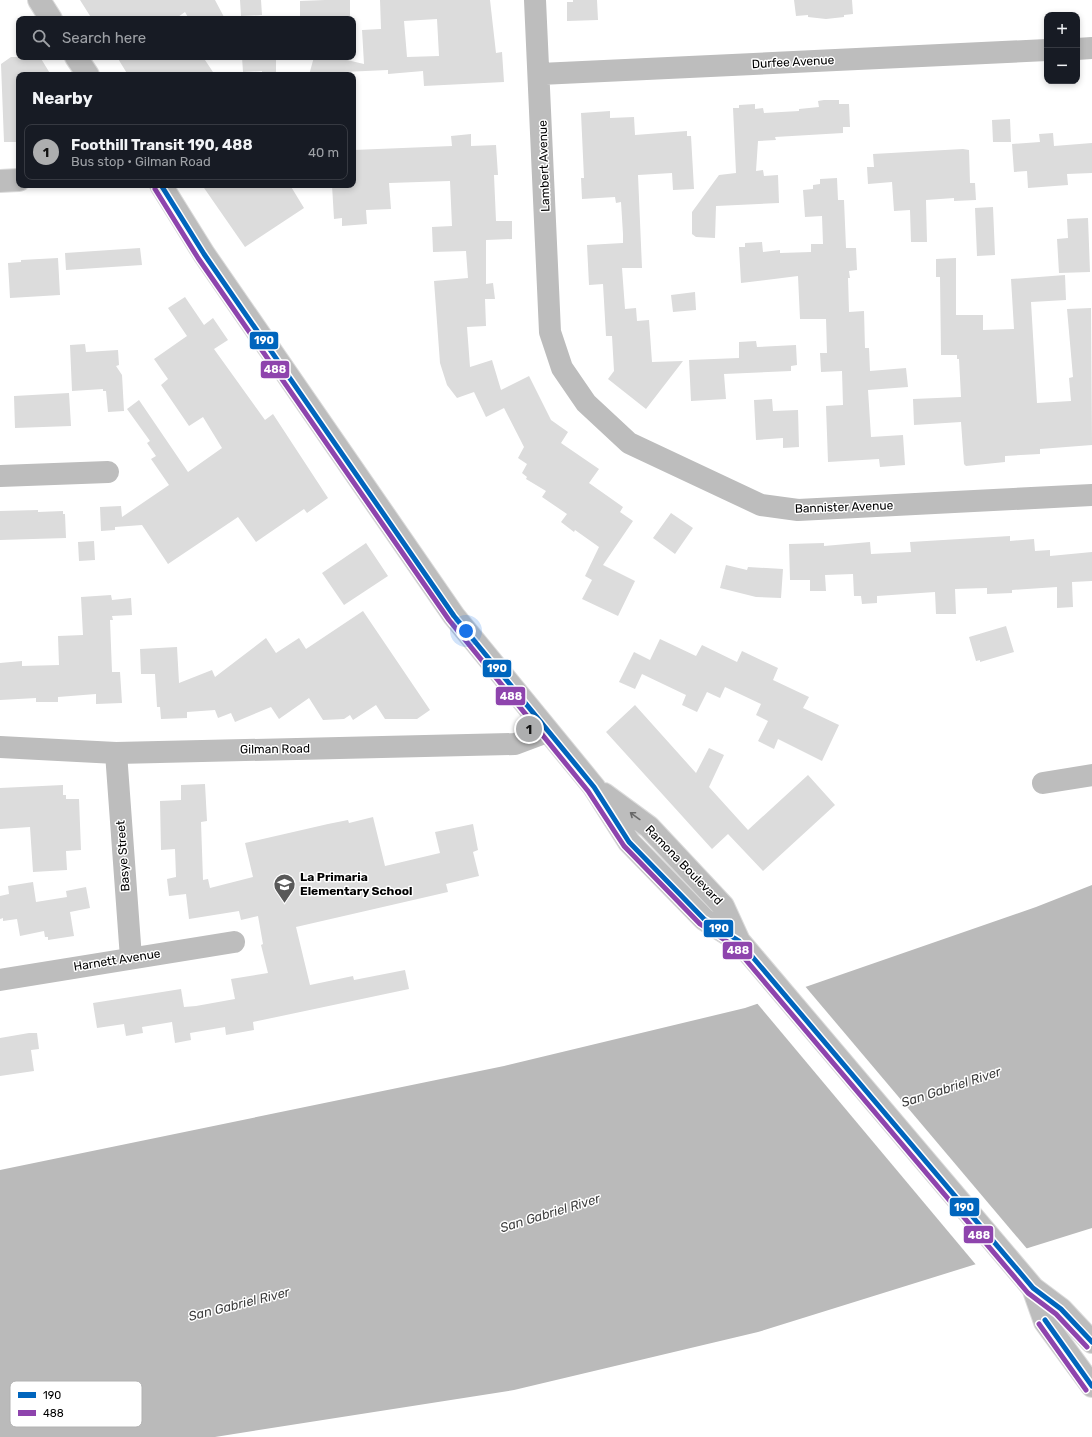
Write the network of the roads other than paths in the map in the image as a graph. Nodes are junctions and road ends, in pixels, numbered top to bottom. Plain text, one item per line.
1 (39, 0) edge
2 (535, 0) edge
3 (49, 16) edge
4 (1092, 48) edge
5 (1080, 49) edge
6 (1044, 50) edge
7 (78, 60) edge
8 (86, 72) edge
9 (540, 74) junction
10 (16, 180) edge
11 (0, 181) edge
12 (163, 188) edge
13 (550, 332) joint
14 (108, 472) dead end
15 (0, 476) edge
16 (1092, 495) edge
17 (547, 732) junction
18 (0, 747) edge
19 (116, 753) junction
20 (1092, 775) edge
21 (1043, 782) dead end
22 (234, 942) dead end
23 (131, 958) junction
24 (0, 980) edge
25 (1032, 1288) junction
26 (1092, 1342) edge
27 (1092, 1386) edge

1 - 3 street
2 - 9 street, Lambert Avenue
4 - 5 street
6 - 9 street, Durfee Avenue
7 - 8 street
9 - 13 street, Lambert Avenue
10 - 11 street
12 - 17 street, Ramona Boulevard
13 - 16 street, Bannister Avenue
14 - 15 street
17 - 19 street, Gilman Road
17 - 25 street, Ramona Boulevard
18 - 19 street, Gilman Road
19 - 23 street, Basye Street
20 - 21 street
22 - 23 street, Harnett Avenue
23 - 24 street, Harnett Avenue
25 - 26 street, Ramona Boulevard
25 - 27 street, Ramona Boulevard

